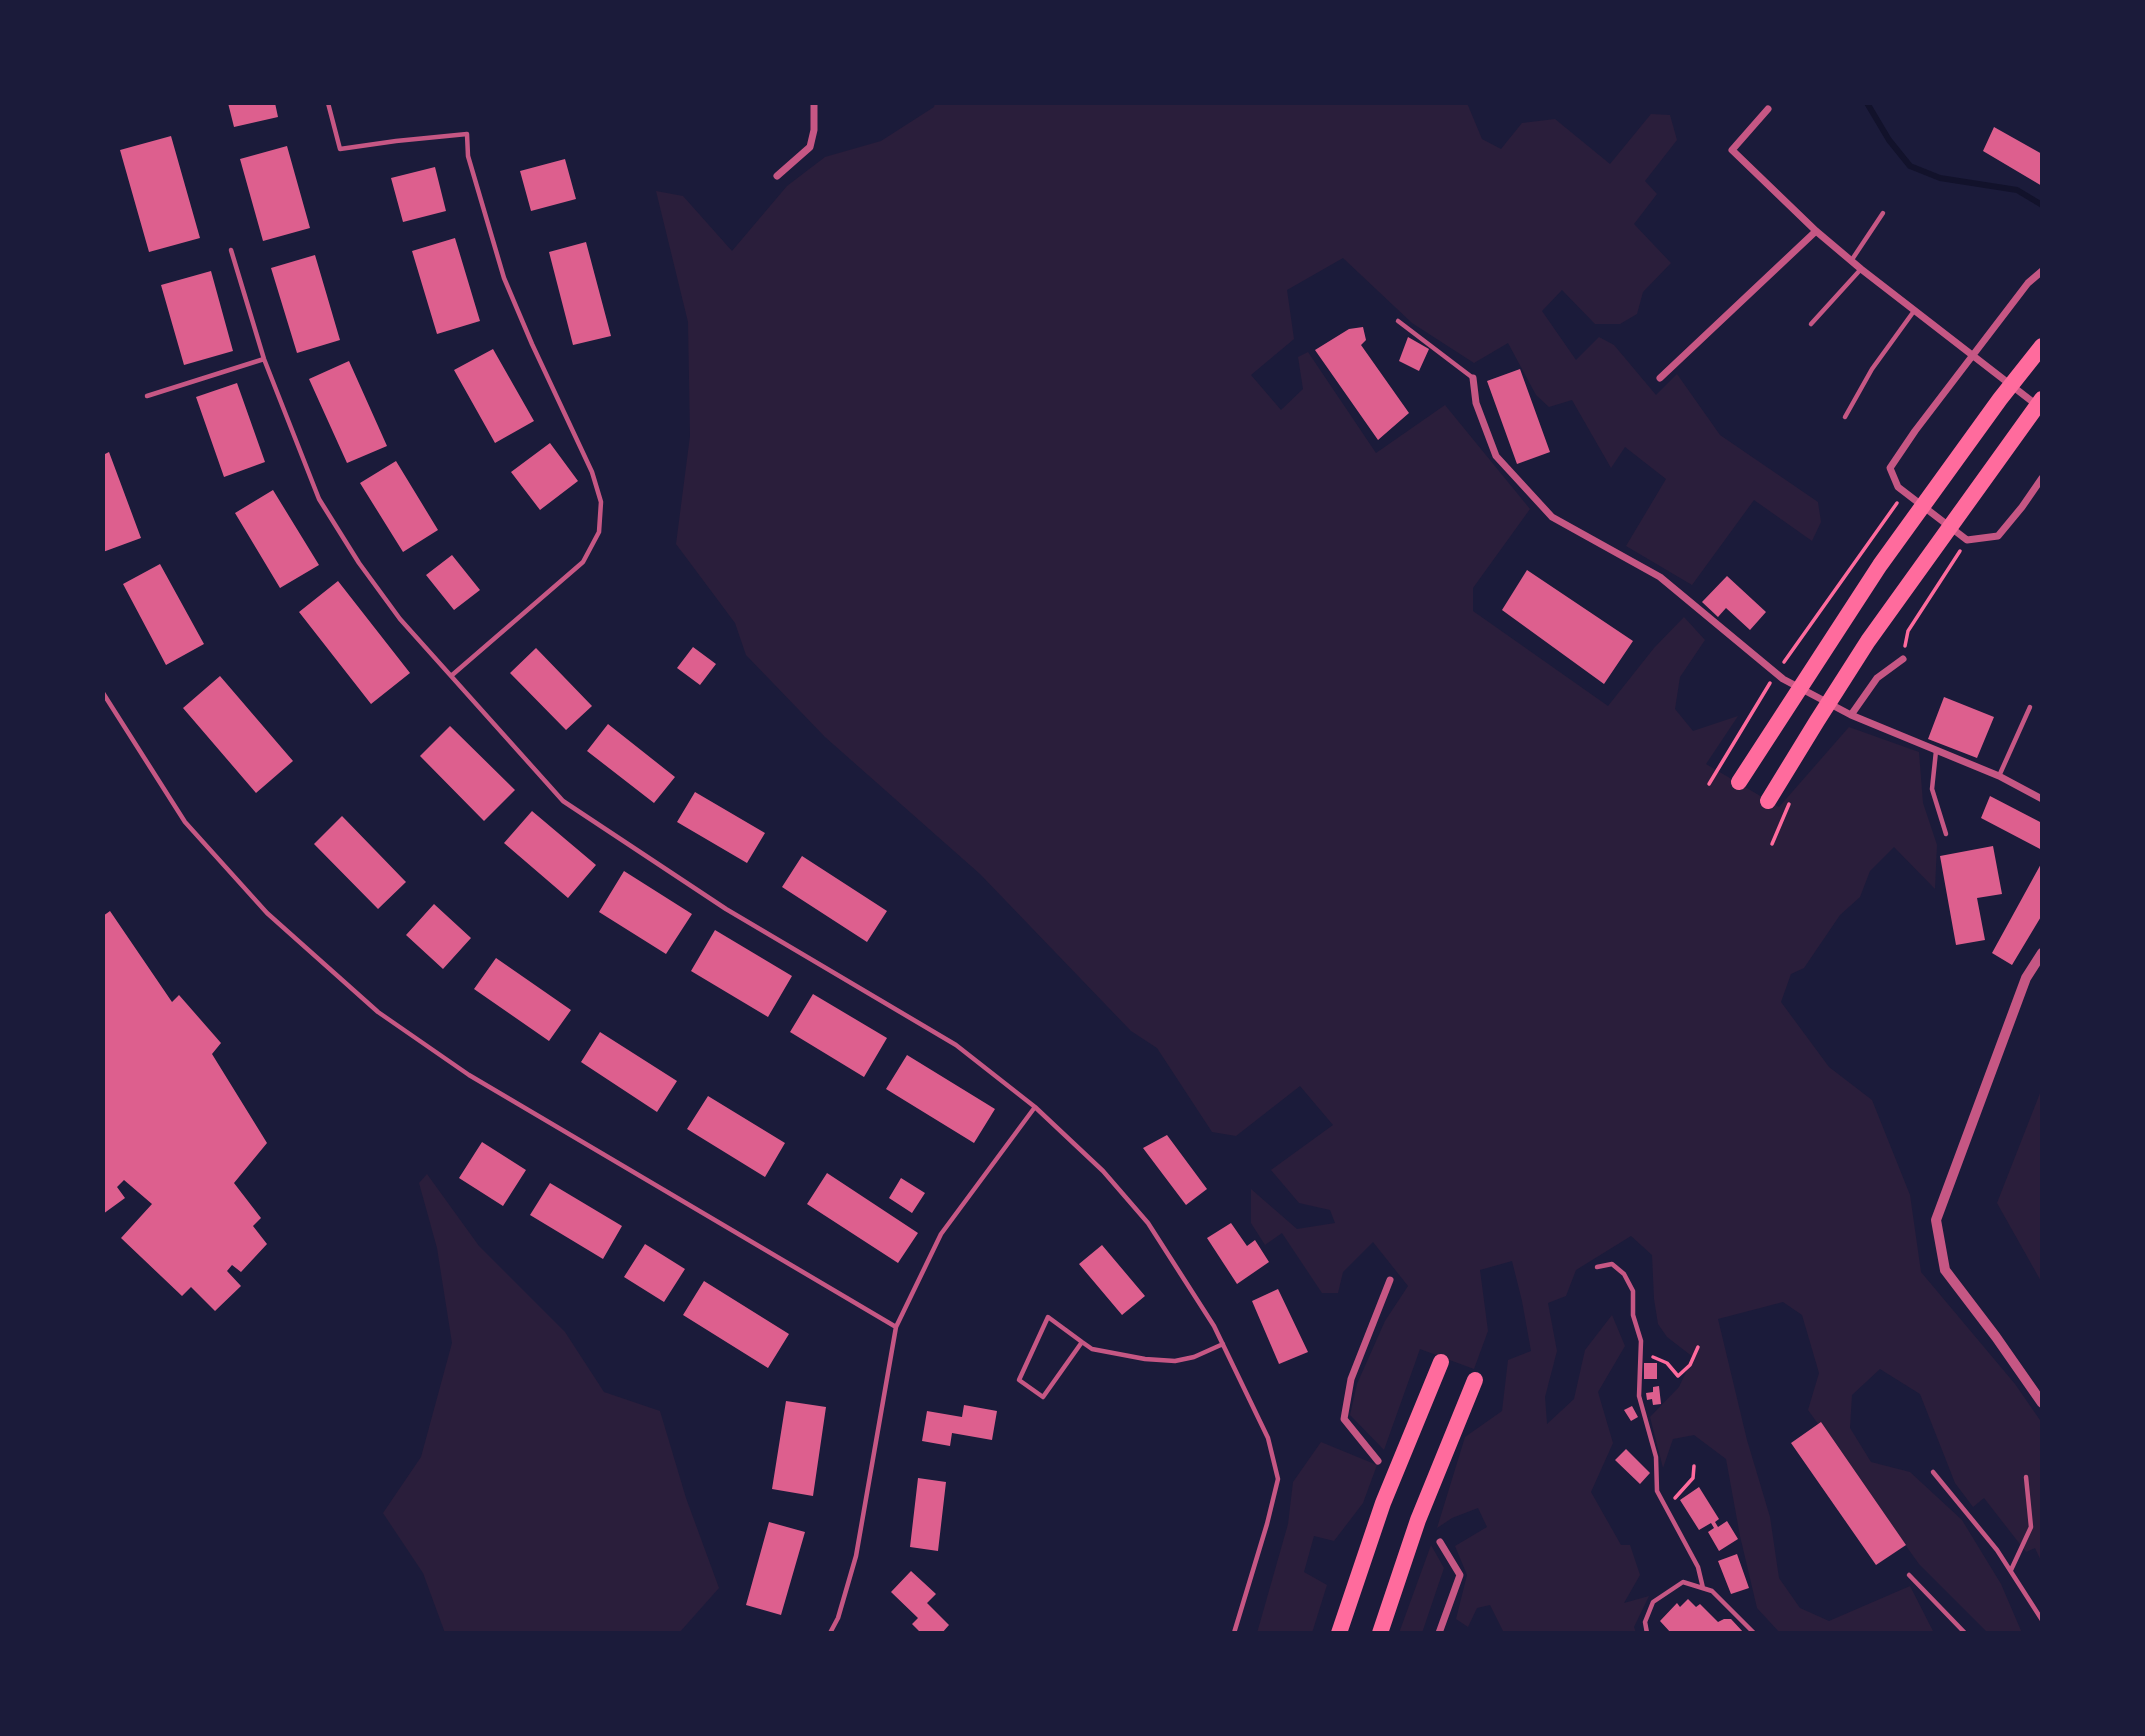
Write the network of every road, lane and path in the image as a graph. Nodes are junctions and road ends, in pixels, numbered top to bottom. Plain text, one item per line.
1 (328, 103) edge
2 (814, 103) edge
3 (1768, 109) dead end
4 (777, 176) dead end
5 (1883, 213) dead end
6 (1816, 230) junction
7 (231, 250) dead end
8 (1851, 261) junction
9 (1861, 269) junction
10 (2042, 271) edge
11 (1914, 311) junction
12 (1398, 321) dead end
13 (1811, 324) dead end
14 (2042, 346) edge
15 (1972, 356) junction
16 (264, 359) junction
17 (1473, 378) joint
18 (1660, 378) dead end
19 (147, 396) dead end
20 (2042, 399) edge
21 (2042, 408) edge
22 (1845, 417) dead end
23 (2042, 478) edge
24 (1904, 492) junction
25 (1967, 540) junction
26 (1903, 659) joint
27 (1776, 673) junction
28 (451, 676) junction
29 (103, 693) edge
30 (2030, 707) dead end
31 (1851, 715) junction
32 (1936, 750) junction
33 (1999, 776) junction
34 (1739, 782) dead end
35 (1709, 784) dead end
36 (2042, 799) edge
37 (1768, 800) dead end
38 (1946, 834) dead end
39 (2042, 953) edge
40 (1035, 1107) junction
41 (1597, 1267) dead end
42 (1390, 1280) dead end
43 (896, 1327) junction
44 (1082, 1342) junction
45 (1223, 1344) junction
46 (1698, 1347) dead end
47 (1640, 1357) junction
48 (1441, 1362) dead end
49 (1475, 1380) dead end
50 (2042, 1403) edge
51 (1378, 1461) dead end
52 (1694, 1466) dead end
53 (1933, 1472) dead end
54 (2026, 1477) dead end
55 (1667, 1507) junction
56 (1440, 1542) dead end
57 (2010, 1571) junction
58 (1909, 1575) dead end
59 (1703, 1588) junction
60 (2042, 1620) edge
61 (830, 1633) edge
62 (1234, 1633) edge
63 (1339, 1633) edge
64 (1380, 1633) edge
65 (1439, 1633) edge
66 (1647, 1633) edge
67 (1754, 1633) edge
68 (1965, 1633) edge

1 - 28 lane
2 - 4 street
3 - 6 street
5 - 8 lane
6 - 8 street
6 - 18 street
7 - 16 lane
8 - 9 street
9 - 11 street
9 - 13 lane
10 - 15 street
11 - 15 street
11 - 22 lane
12 - 17 lane
14 - 34 highway
15 - 21 street
15 - 24 street
16 - 19 lane
16 - 28 lane
17 - 27 street
20 - 37 highway
23 - 25 street
24 - 25 street
24 - 27 path
25 - 26 path
26 - 31 street
27 - 31 street
27 - 35 path
28 - 40 lane
29 - 43 lane
30 - 33 lane
31 - 32 street
32 - 33 street
32 - 38 lane
33 - 36 street
39 - 50 street
40 - 43 lane
40 - 45 lane
41 - 47 lane
42 - 51 street
43 - 61 lane
44 - 44 lane
44 - 45 lane
45 - 62 lane
46 - 47 path
47 - 55 lane
48 - 63 highway
49 - 64 highway
52 - 55 path
53 - 57 lane
54 - 57 lane
55 - 59 lane
56 - 65 street
57 - 60 lane
58 - 68 lane
59 - 66 lane
59 - 67 lane

